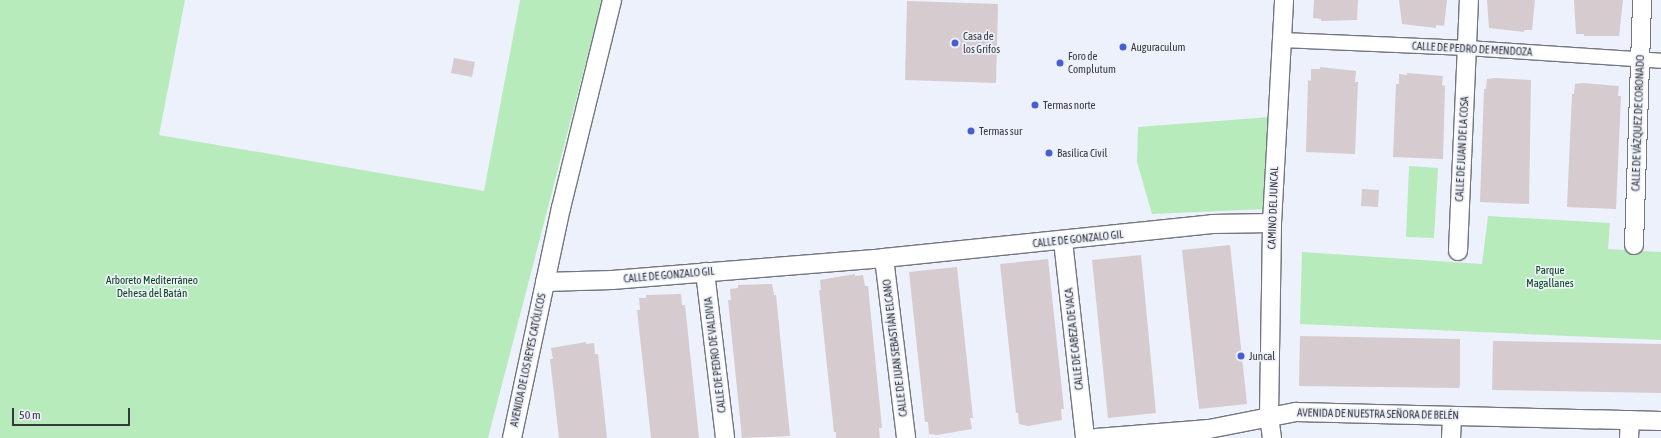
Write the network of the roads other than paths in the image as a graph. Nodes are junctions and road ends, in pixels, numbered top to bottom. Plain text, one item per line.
1 (612, 0) edge
2 (1284, 0) edge
3 (1469, 0) edge
4 (1642, 0) edge
5 (1282, 40) junction
6 (1467, 48) junction
7 (1640, 60) junction
8 (1661, 61) edge
9 (1272, 223) junction
10 (1063, 241) junction
11 (1634, 245) dead end
12 (1458, 251) dead end
13 (884, 258) junction
14 (705, 272) junction
15 (544, 282) junction
16 (1269, 416) junction
17 (1452, 416) junction
18 (1630, 420) junction
19 (1661, 421) edge
20 (1210, 434) edge
21 (512, 438) edge
22 (725, 438) edge
23 (906, 438) edge
24 (1086, 438) edge
25 (1096, 438) edge
26 (1272, 438) edge
27 (1451, 438) edge
28 (1629, 438) edge

1 - 15 street, AVENIDA DE LOS REYES CATÓLICOS
2 - 5 street, CAMINO DEL JUNCAL
3 - 6 street, CALLE DE JUAN DE LA COSA
4 - 7 street, CALLE DE VÁZQUEZ DE CORONADO
5 - 6 street, CALLE DE PEDRO DE MENDOZA
5 - 9 street, CAMINO DEL JUNCAL
6 - 7 street, CALLE DE PEDRO DE MENDOZA
6 - 12 street, CALLE DE JUAN DE LA COSA
7 - 8 street, CALLE DE PEDRO DE MENDOZA
7 - 11 street, CALLE DE VÁZQUEZ DE CORONADO
9 - 10 street, CALLE DE GONZALO GIL
9 - 16 street, CAMINO DEL JUNCAL
10 - 13 street, CALLE DE GONZALO GIL
10 - 24 street, CALLE DE CABEZA DE VACA
13 - 14 street, CALLE DE GONZALO GIL
13 - 23 street, CALLE DE JUAN SEBASTIÁN ELCANO
14 - 15 street, CALLE DE GONZALO GIL
14 - 22 street, CALLE DE PEDRO DE VALDIVIA
15 - 21 street, AVENIDA DE LOS REYES CATÓLICOS
16 - 17 street, AVENIDA DE NUESTRA SEÑORA DE BELÉN
16 - 20 street, AVENIDA DE NUESTRA SEÑORA DE BELÉN
16 - 26 street, CAMINO DEL JUNCAL
17 - 18 street, AVENIDA DE NUESTRA SEÑORA DE BELÉN
17 - 27 street
18 - 19 street, AVENIDA DE NUESTRA SEÑORA DE BELÉN
18 - 28 street
20 - 25 street, AVENIDA DE NUESTRA SEÑORA DE BELÉN

